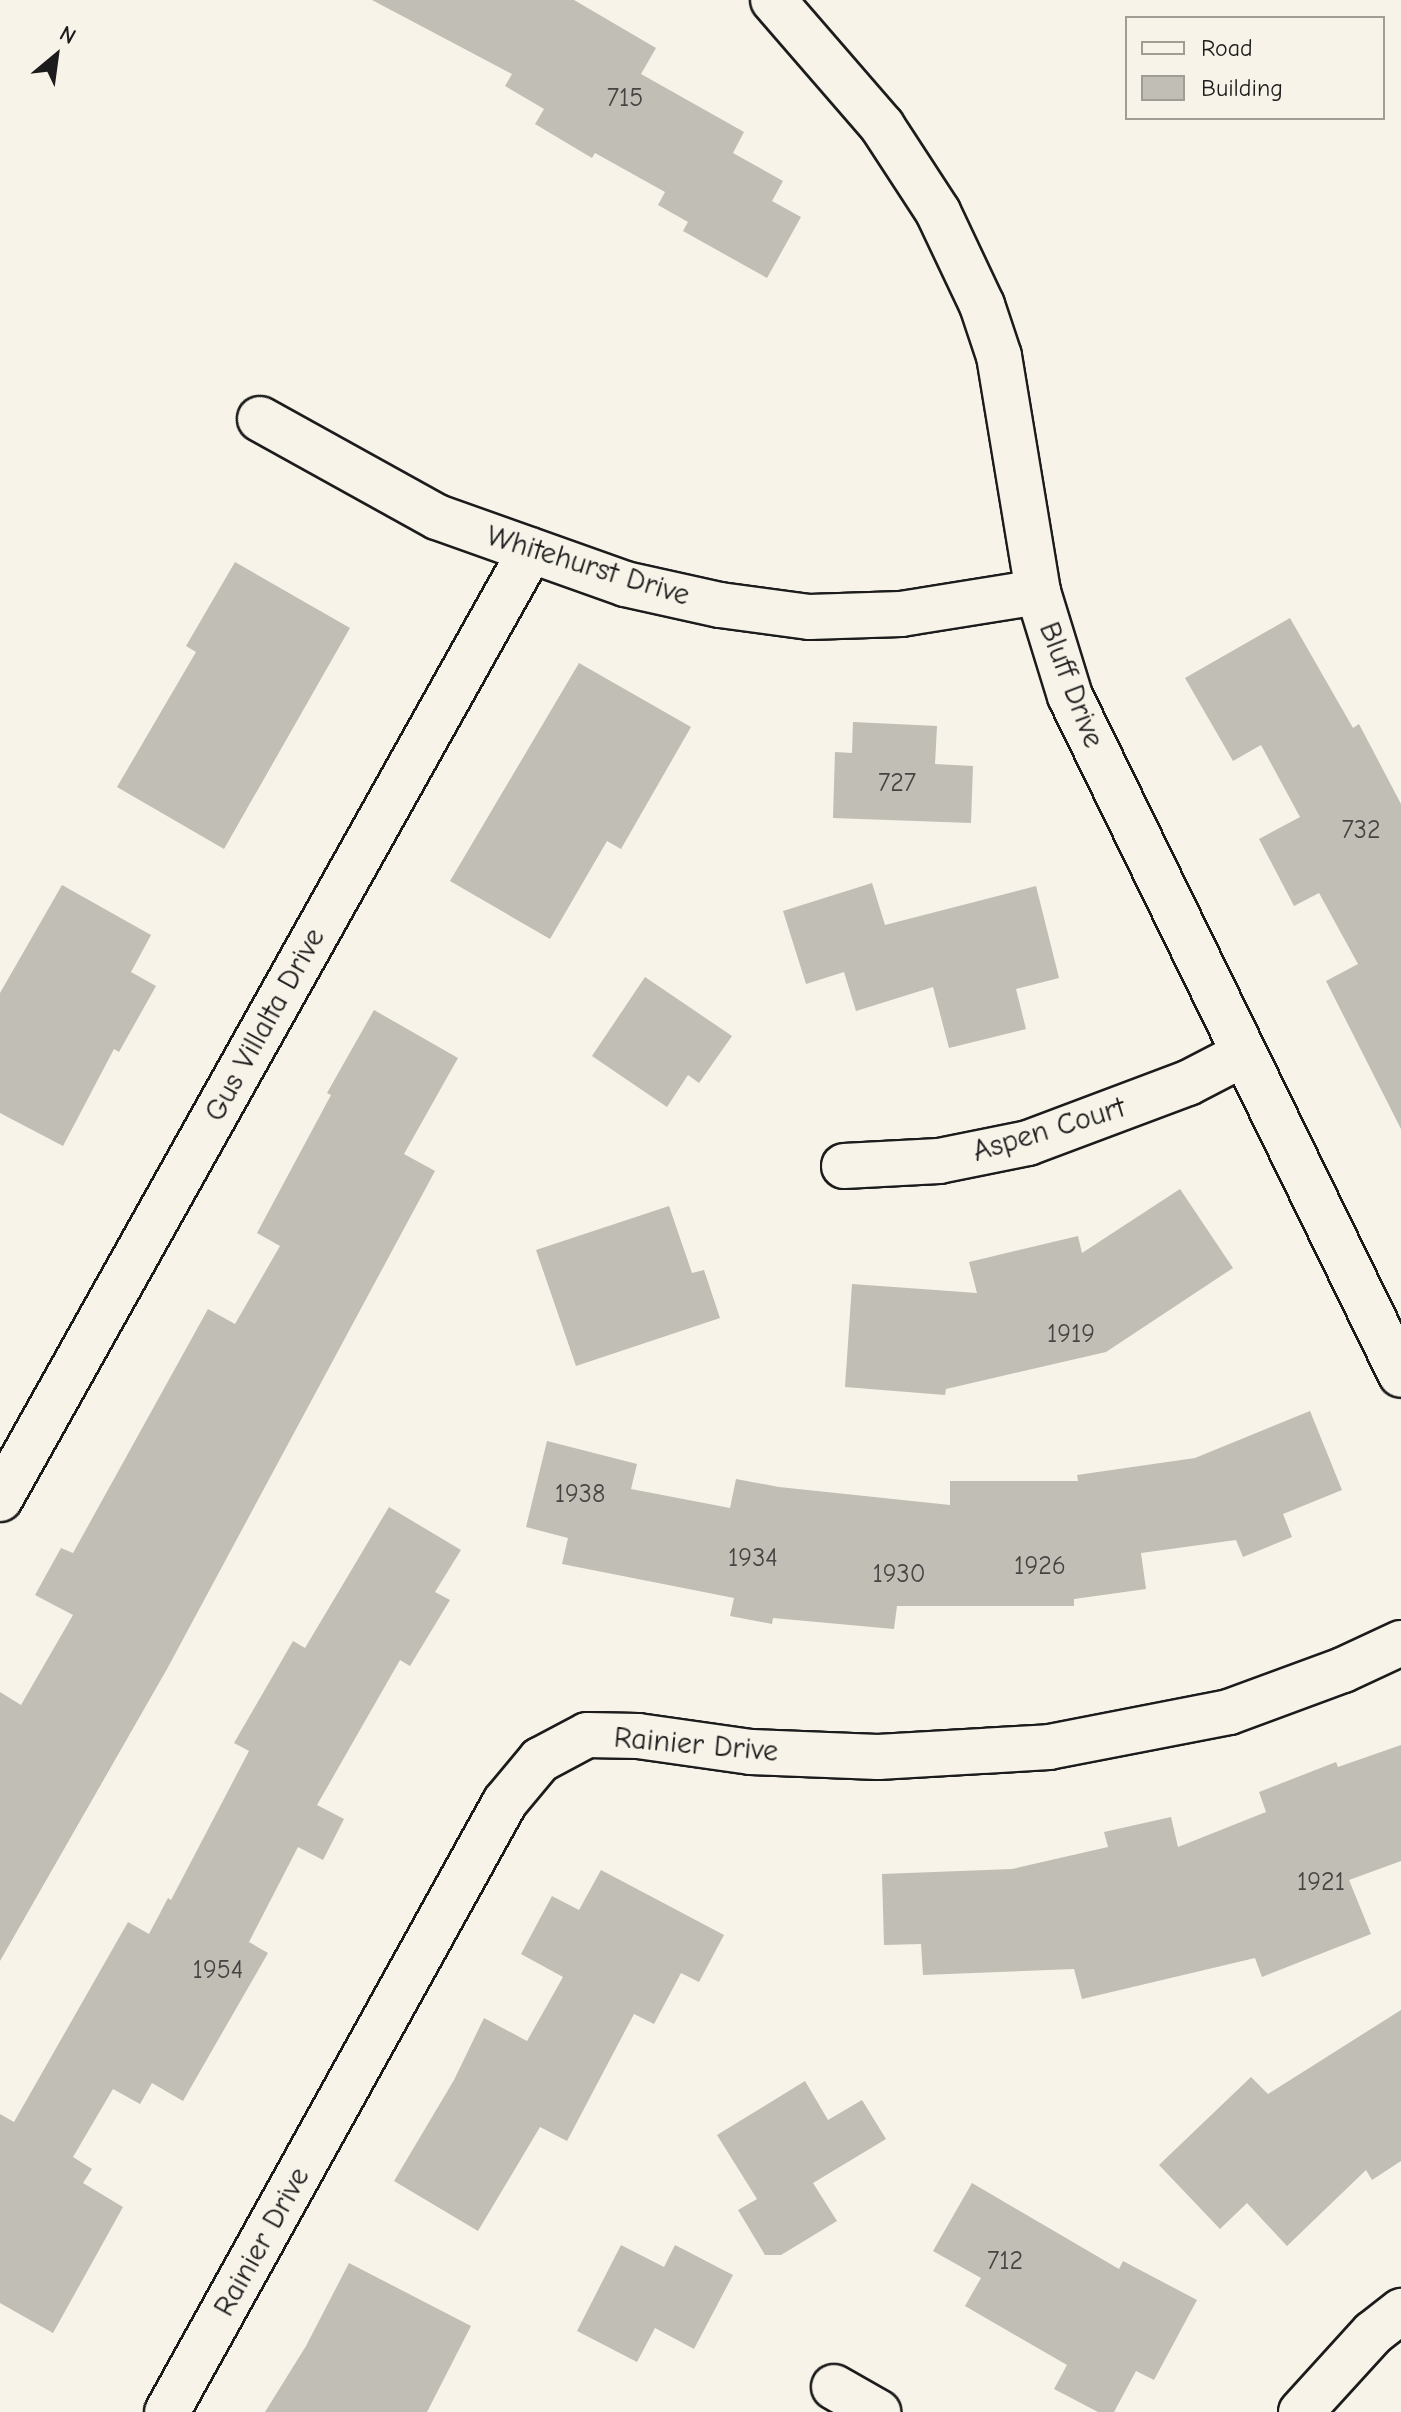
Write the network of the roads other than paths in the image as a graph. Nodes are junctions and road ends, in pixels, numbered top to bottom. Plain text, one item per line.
1 (773, 0) edge
2 (260, 419) dead end
3 (531, 550) junction
4 (1038, 592) junction
5 (1244, 1054) junction
6 (844, 1166) dead end
7 (1401, 1375) edge
8 (0, 1499) edge
9 (1401, 1643) edge
10 (1401, 2311) edge
11 (834, 2387) dead end
12 (167, 2412) edge
13 (878, 2412) edge
14 (1301, 2412) edge

1 - 4 street, Bluff Drive
2 - 3 street, Whitehurst Drive
3 - 4 street, Whitehurst Drive
3 - 8 street, Gus Villalta Drive
4 - 5 street, Bluff Drive
5 - 6 street, Aspen Court
5 - 7 street, Bluff Drive
9 - 12 street, Rainier Drive
10 - 14 street
11 - 13 street

